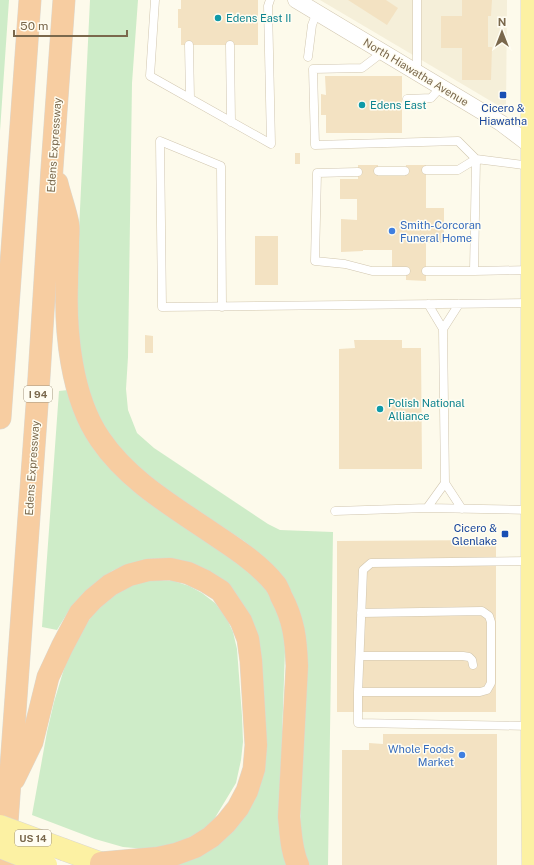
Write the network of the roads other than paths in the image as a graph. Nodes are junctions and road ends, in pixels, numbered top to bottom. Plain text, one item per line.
1 (30, 0) edge
2 (64, 0) edge
3 (155, 0) edge
4 (270, 0) edge
5 (417, 0) edge
6 (532, 0) edge
7 (307, 5) edge
8 (189, 45) dead end
9 (230, 45) dead end
10 (383, 52) junction
11 (308, 57) dead end
12 (417, 72) junction
13 (441, 87) junction
14 (190, 98) junction
15 (407, 99) dead end
16 (231, 122) junction
17 (533, 153) edge
18 (476, 158) junction
19 (52, 168) junction
20 (426, 170) dead end
21 (378, 171) dead end
22 (405, 171) dead end
23 (358, 172) dead end
24 (533, 243) edge
25 (532, 270) junction
26 (406, 271) dead end
27 (426, 271) dead end
28 (474, 271) junction
29 (532, 303) junction
30 (428, 304) junction
31 (459, 304) junction
32 (222, 307) junction
33 (444, 329) junction
34 (0, 418) edge
35 (445, 483) junction
36 (427, 508) junction
37 (462, 509) junction
38 (532, 510) junction
39 (335, 512) dead end
40 (533, 561) edge
41 (361, 613) junction
42 (533, 623) edge
43 (360, 656) junction
44 (473, 665) dead end
45 (358, 692) junction
46 (532, 726) junction
47 (9, 789) junction
48 (533, 823) edge
49 (0, 826) edge
50 (0, 847) edge
51 (104, 864) edge
52 (4, 865) edge
53 (46, 865) edge
54 (298, 865) edge
55 (532, 865) edge

1 - 34 highway
2 - 19 highway, Edens Expressway / I 94
3 - 14 lane
4 - 16 lane
5 - 12 lane
6 - 17 main road
7 - 10 street, North Hiawatha Avenue
7 - 11 lane
8 - 14 lane
9 - 16 lane
10 - 12 street, North Hiawatha Avenue
10 - 18 lane
12 - 13 street, North Hiawatha Avenue
13 - 15 lane
13 - 17 street, North Hiawatha Avenue
14 - 16 lane
17 - 18 lane
17 - 24 main road
18 - 20 lane
18 - 28 lane
19 - 47 highway, Edens Expressway / I 94
19 - 54 highway
21 - 22 lane
23 - 26 lane
24 - 25 main road
25 - 28 lane
25 - 29 main road
27 - 28 lane
29 - 31 lane
29 - 38 main road
30 - 31 lane
30 - 32 lane
30 - 33 lane
31 - 33 lane
32 - 32 lane
33 - 35 lane
35 - 36 lane
35 - 37 lane
36 - 37 lane
36 - 39 lane
37 - 38 lane
38 - 40 main road
40 - 41 lane
40 - 42 main road
41 - 43 lane
41 - 45 lane
42 - 46 main road
43 - 44 lane
43 - 45 lane
45 - 46 lane
46 - 48 main road
47 - 51 highway
47 - 52 highway, Edens Expressway / I 94
48 - 55 main road
49 - 51 main road, US 14, bridge
50 - 53 main road, US 14, bridge

